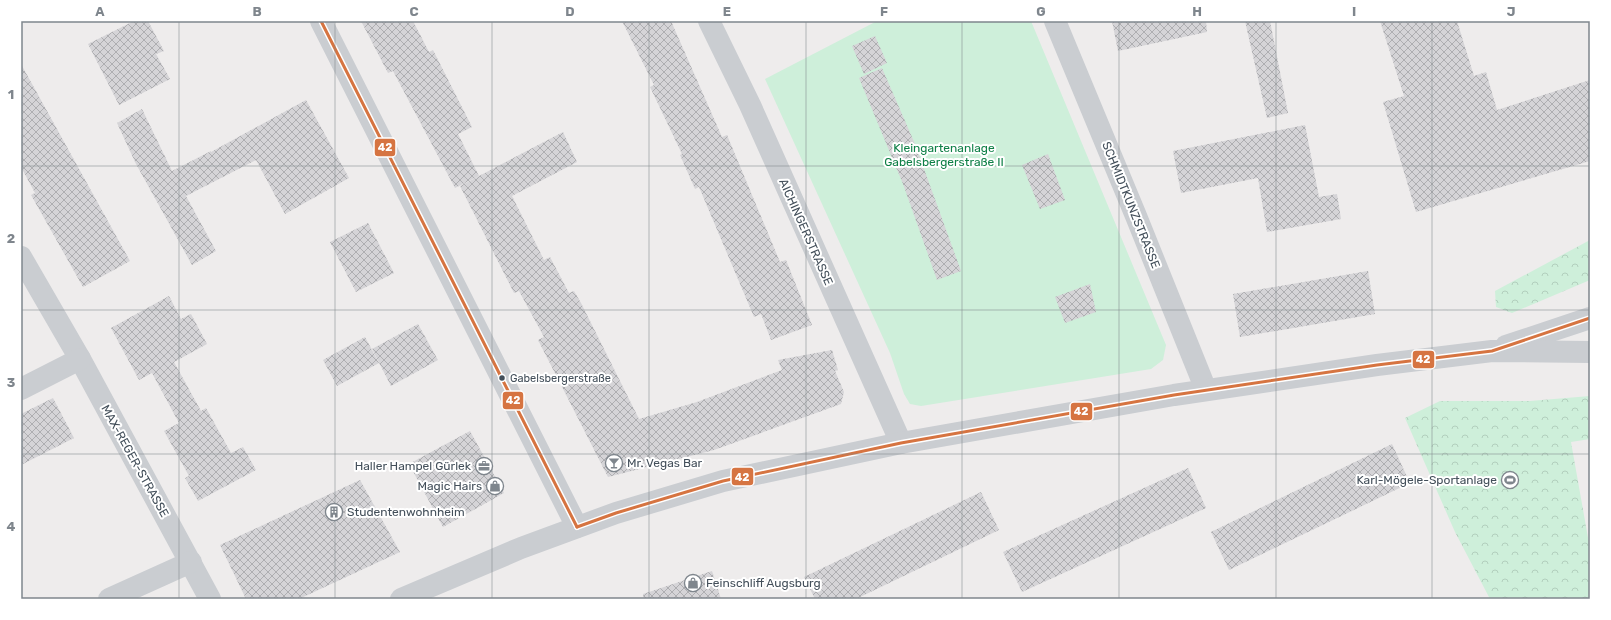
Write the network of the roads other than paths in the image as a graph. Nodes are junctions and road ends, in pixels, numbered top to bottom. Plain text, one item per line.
1 (321, 21) edge
2 (709, 21) edge
3 (1055, 21) edge
4 (21, 257) edge
5 (1590, 318) edge
6 (1492, 351) junction
7 (1590, 352) edge
8 (80, 359) junction
9 (21, 389) edge
10 (1206, 390) junction
11 (901, 443) junction
12 (577, 527) junction
13 (191, 562) junction
14 (109, 599) edge
15 (210, 599) edge
16 (401, 599) edge

1 - 12 street
2 - 11 street, AICHINGERSTRASSE
3 - 10 street, SCHMIDTKUNZSTRASSE
4 - 8 street, MAX-REGER-STRASSE
5 - 6 street
6 - 7 street
6 - 10 street
8 - 9 street
8 - 13 street, MAX-REGER-STRASSE
10 - 11 street
11 - 12 street
12 - 16 street
13 - 14 street
13 - 15 street, MAX-REGER-STRASSE

